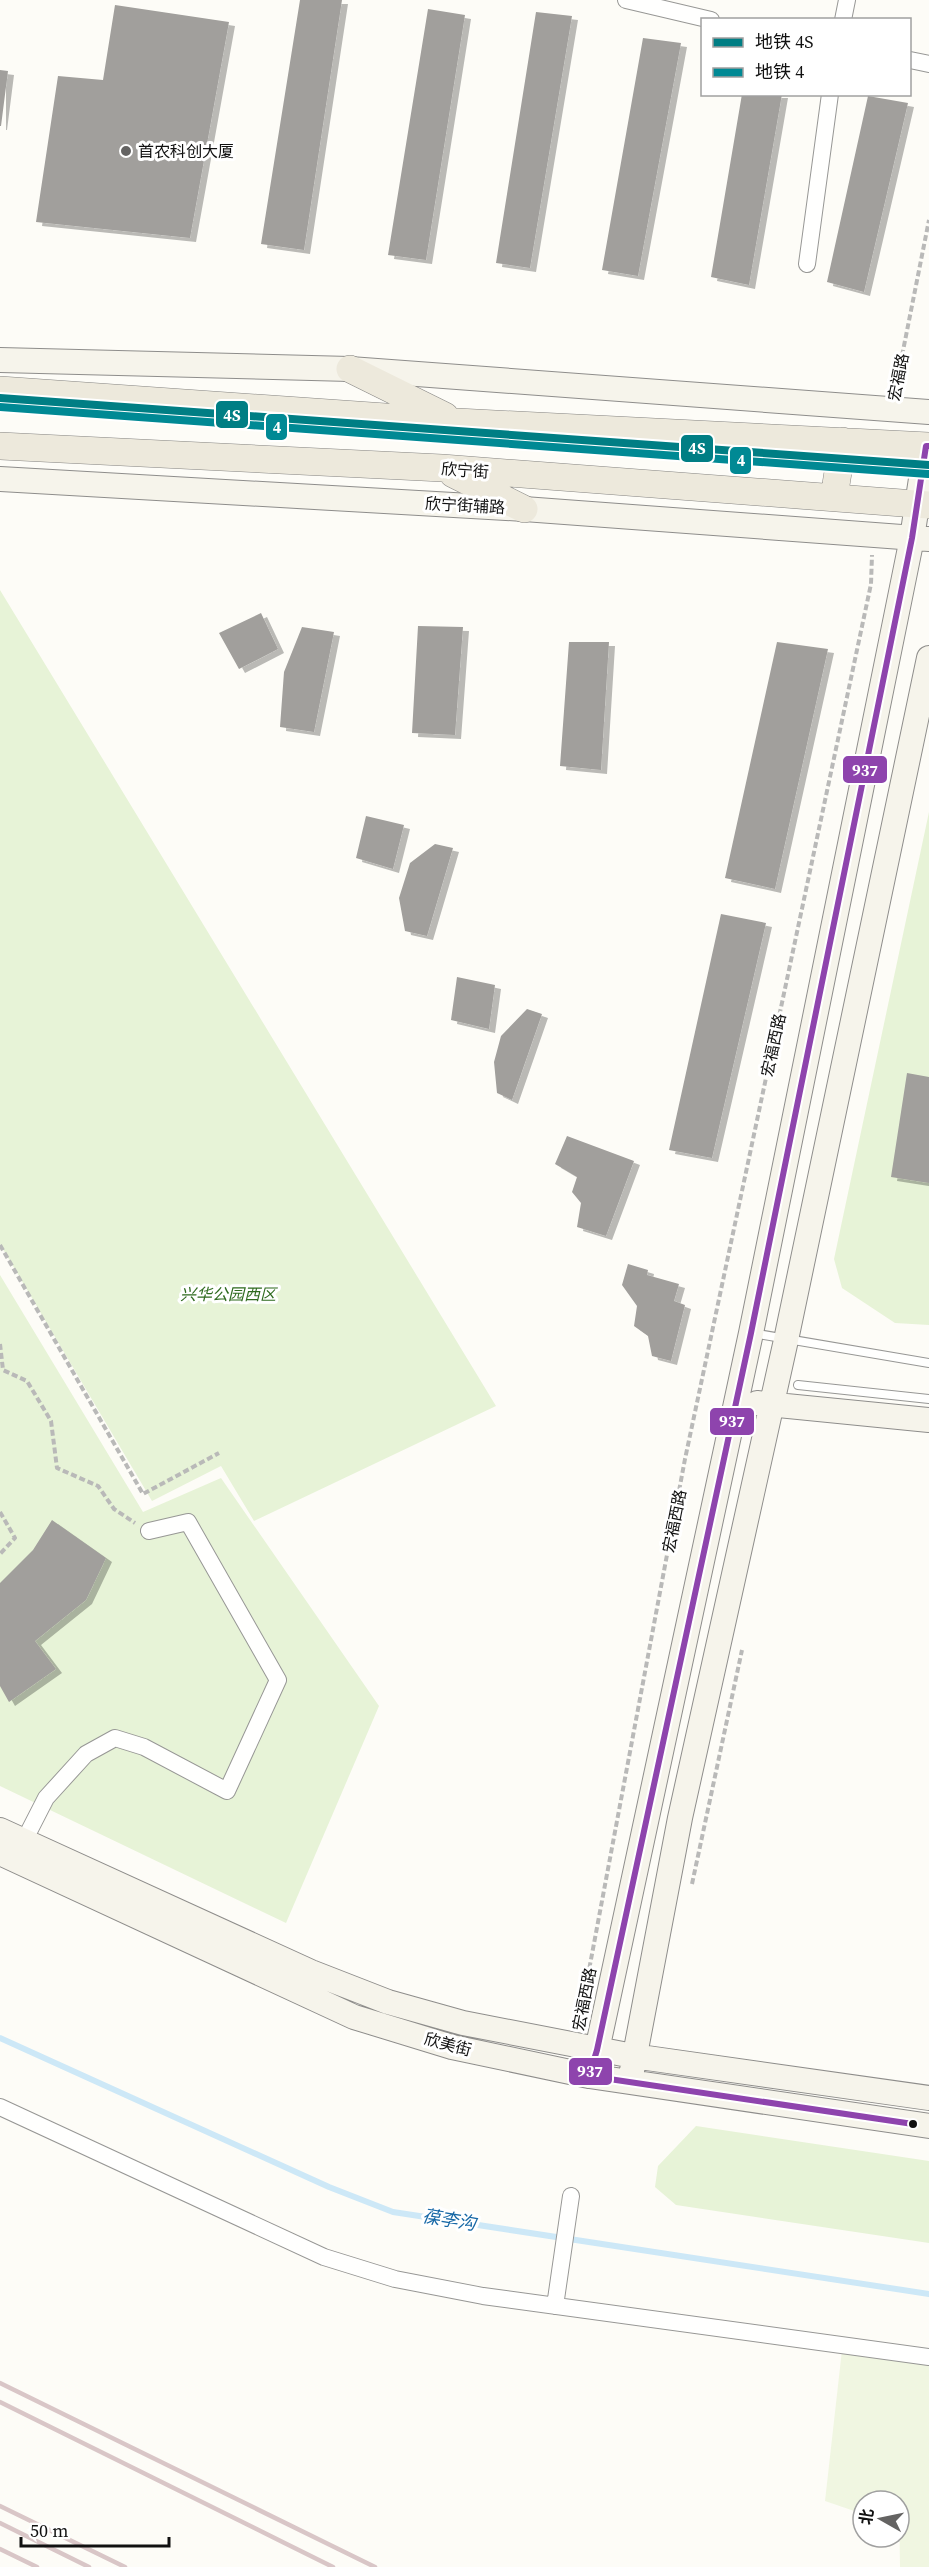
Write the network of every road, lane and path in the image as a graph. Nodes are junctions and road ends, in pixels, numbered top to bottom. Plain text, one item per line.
1 (626, 0) edge
2 (847, 0) edge
3 (702, 18) edge
4 (843, 18) edge
5 (911, 60) edge
6 (929, 64) edge
7 (830, 96) edge
8 (929, 220) edge
9 (807, 264) dead end
10 (0, 360) edge
11 (350, 369) junction
12 (0, 390) edge
13 (892, 409) junction
14 (929, 412) edge
15 (457, 422) junction
16 (843, 441) junction
17 (928, 441) edge
18 (0, 447) edge
19 (442, 468) junction
20 (0, 479) edge
21 (834, 497) junction
22 (923, 504) edge
23 (524, 509) junction
24 (873, 535) junction
25 (921, 538) edge
26 (929, 658) edge
27 (0, 1245) edge
28 (752, 1333) junction
29 (786, 1340) junction
30 (0, 1344) edge
31 (929, 1363) edge
32 (798, 1385) dead end
33 (929, 1399) edge
34 (737, 1401) junction
35 (771, 1405) junction
36 (929, 1420) edge
37 (219, 1453) dead end
38 (0, 1512) edge
39 (149, 1531) joint
40 (0, 1554) edge
41 (0, 1830) edge
42 (24, 1841) junction
43 (0, 1853) edge
44 (586, 1987) dead end
45 (597, 2050) junction
46 (633, 2056) junction
47 (590, 2076) junction
48 (630, 2081) junction
49 (929, 2098) edge
50 (0, 2107) edge
51 (929, 2126) edge
52 (571, 2199) dead end
53 (556, 2300) junction
54 (929, 2357) edge

1 - 3 street
2 - 4 street
5 - 6 street
7 - 9 street
8 - 13 path, 宏福路
10 - 11 street
11 - 13 street
11 - 15 main road
12 - 15 main road
13 - 14 street
15 - 16 main road
16 - 17 main road
16 - 21 main road
17 - 22 street, 宏福西路
18 - 19 main road, 欣宁街
19 - 21 main road, 欣宁街
19 - 23 main road
20 - 23 street, 欣宁街辅路
21 - 22 main road, 欣宁街
22 - 25 street, 宏福西路
23 - 24 street, 欣宁街辅路
24 - 25 street, 欣宁街辅路
24 - 44 path, 宏福西路
25 - 28 street, 宏福西路
26 - 29 street
27 - 37 path
28 - 29 lane
28 - 34 street, 宏福西路
29 - 31 lane
29 - 35 street
30 - 39 path
32 - 33 lane
34 - 35 street
34 - 45 street, 宏福西路
35 - 36 street
35 - 46 street
38 - 40 path
39 - 42 street
41 - 42 street, 欣美街
42 - 45 street, 欣美街
43 - 47 street, 欣美街
45 - 46 street, 欣美街
45 - 47 street, 宏福西路
46 - 48 street
46 - 49 street, 欣美街
47 - 48 street, 欣美街
48 - 51 street, 欣美街
50 - 53 street
52 - 53 street
53 - 54 street

